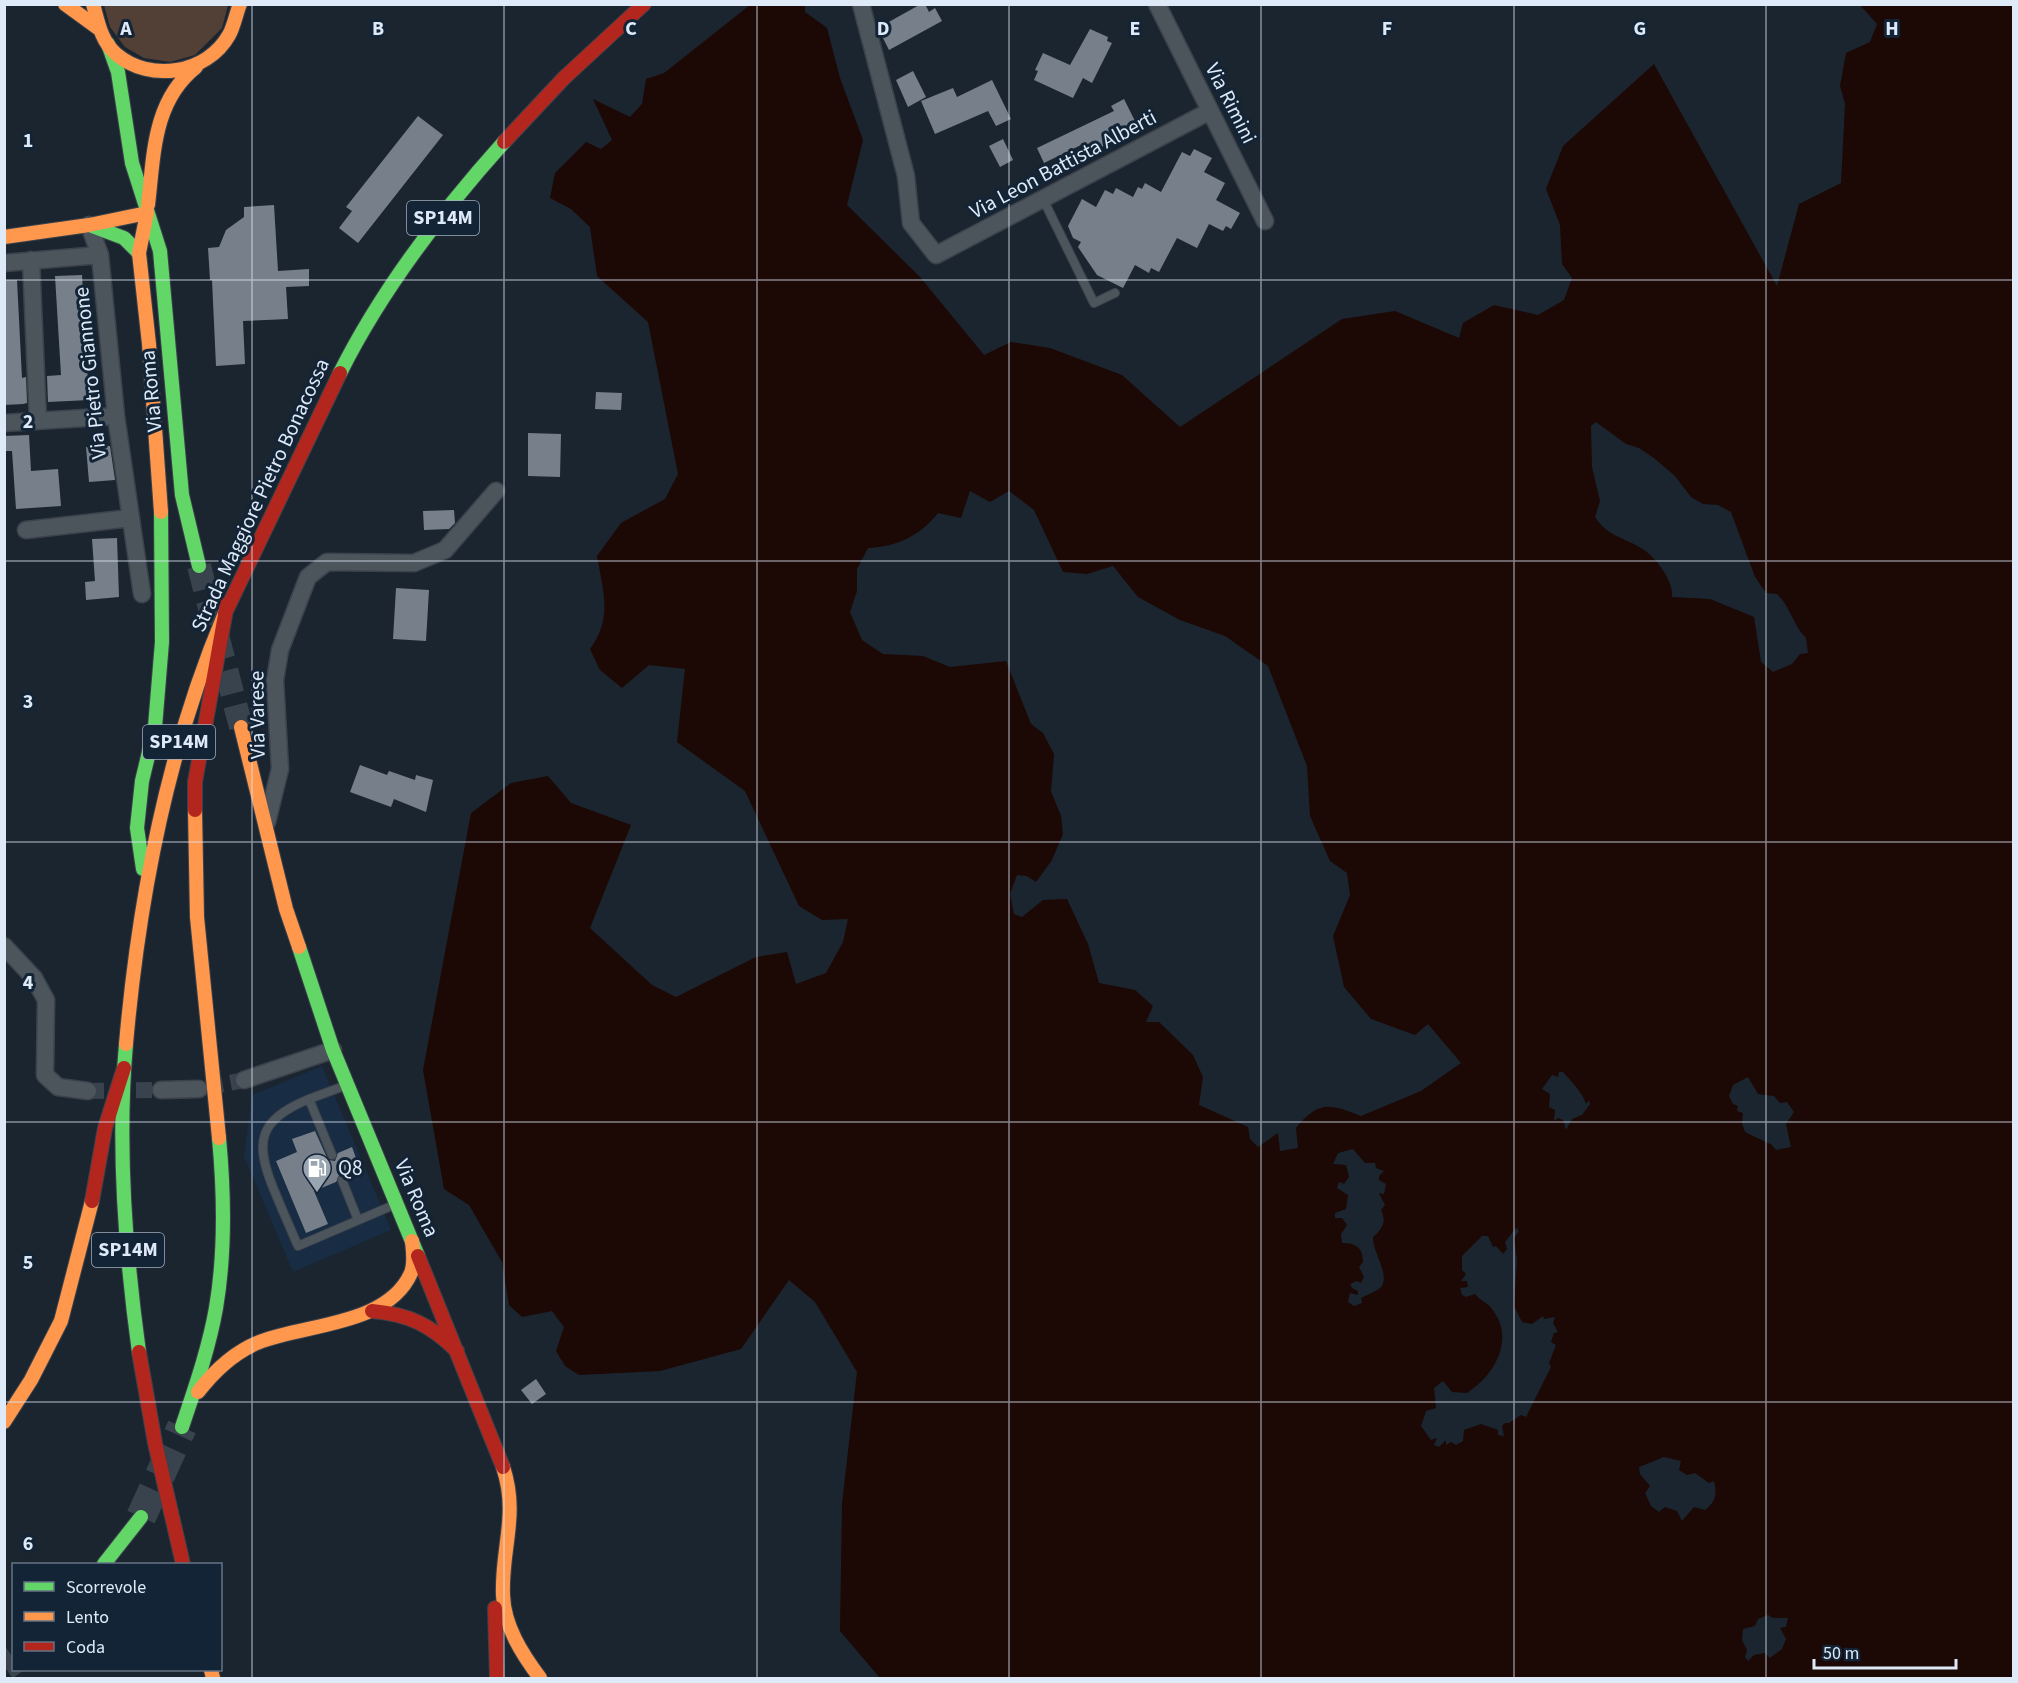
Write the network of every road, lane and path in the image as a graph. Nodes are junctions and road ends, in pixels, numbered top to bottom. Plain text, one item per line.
1 (65, 4) edge
2 (93, 4) edge
3 (240, 4) edge
4 (644, 4) edge
5 (861, 4) edge
6 (1157, 4) edge
7 (98, 28) junction
8 (108, 44) junction
9 (196, 67) junction
10 (1210, 111) junction
11 (1043, 199) junction
12 (147, 213) junction
13 (1265, 221) dead end
14 (90, 225) junction
15 (4, 237) edge
16 (139, 253) junction
17 (100, 255) junction
18 (30, 260) junction
19 (4, 262) edge
20 (1115, 293) dead end
21 (116, 416) junction
22 (38, 421) junction
23 (4, 423) edge
24 (496, 491) dead end
25 (131, 518) junction
26 (26, 530) dead end
27 (199, 566) tunnel mouth
28 (142, 594) dead end
29 (227, 604) junction
30 (241, 727) tunnel mouth
31 (266, 826) junction
32 (146, 884) junction
33 (4, 946) edge
34 (333, 1050) junction
35 (124, 1068) junction
36 (244, 1080) tunnel mouth
37 (347, 1085) junction
38 (199, 1089) tunnel mouth
39 (161, 1090) tunnel mouth
40 (88, 1091) tunnel mouth
41 (309, 1100) junction
42 (332, 1155) dead end
43 (342, 1180) dead end
44 (397, 1204) junction
45 (358, 1220) junction
46 (412, 1241) junction
47 (372, 1311) junction
48 (457, 1351) junction
49 (191, 1402) junction
50 (4, 1422) edge
51 (182, 1427) tunnel mouth
52 (141, 1517) tunnel mouth
53 (105, 1563) edge
54 (183, 1563) edge
55 (502, 1583) junction
56 (497, 1678) edge
57 (540, 1678) edge

1 - 7 main road
2 - 7 main road
3 - 9 main road, Via Roma
4 - 29 main road, Strada Maggiore Pietro Bonacossa / SP14M
5 - 11 street, Via Leon Battista Alberti
6 - 10 street, Via Rimini
7 - 8 main road
8 - 9 main road
8 - 12 main road, Via Roma
9 - 12 main road, Via Roma
10 - 11 street, Via Leon Battista Alberti
10 - 13 street, Via Rimini
11 - 20 lane
12 - 14 main road
12 - 16 main road
12 - 27 main road, Via Roma
14 - 15 main road
14 - 16 main road
14 - 17 street, Via Pietro Giannone
16 - 32 main road
17 - 18 street
17 - 21 street, Via Pietro Giannone
18 - 19 street
18 - 22 street
21 - 22 street
21 - 25 street, Via Pietro Giannone
22 - 23 street
24 - 31 street, Via Varese
25 - 26 street
25 - 28 street, Via Pietro Giannone
29 - 32 main road, Strada Maggiore Pietro Bonacossa / SP14M
29 - 49 main road
30 - 31 main road, Via Roma
31 - 34 main road, Via Roma
32 - 35 main road, Strada Maggiore Pietro Bonacossa / SP14M
33 - 40 street
34 - 36 street
34 - 37 main road, Via Roma
35 - 50 main road
35 - 54 main road, Strada Maggiore Pietro Bonacossa / SP14M
37 - 41 lane
37 - 44 main road, Via Roma
38 - 39 street
41 - 42 lane
41 - 45 lane
43 - 45 lane
44 - 45 lane
44 - 46 main road, Via Roma
46 - 47 main road
46 - 48 main road, Via Roma
47 - 48 main road
47 - 49 main road
48 - 55 main road, Via Roma
49 - 51 main road
52 - 53 main road
55 - 56 main road
55 - 57 main road, Via Roma

